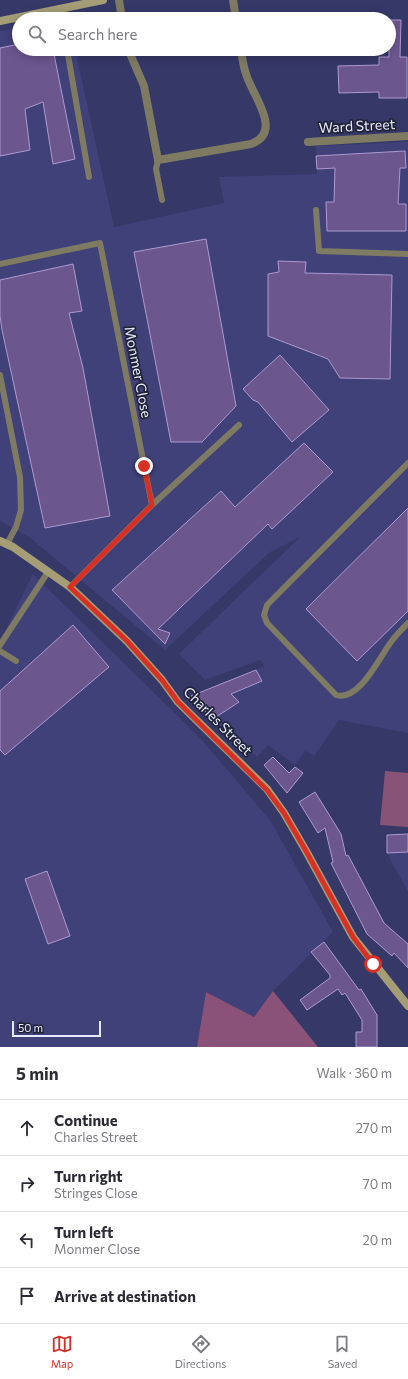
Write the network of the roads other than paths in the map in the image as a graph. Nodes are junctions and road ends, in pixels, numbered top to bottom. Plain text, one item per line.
1 (103, 0) edge
2 (119, 0) edge
3 (233, 0) edge
4 (60, 8) junction
5 (42, 12) edge
6 (61, 12) edge
7 (121, 12) edge
8 (235, 12) edge
9 (12, 18) edge
10 (0, 21) edge
11 (68, 56) edge
12 (131, 56) edge
13 (242, 56) edge
14 (408, 136) edge
15 (308, 142) dead end
16 (158, 160) junction
17 (89, 177) dead end
18 (162, 200) dead end
19 (316, 210) dead end
20 (408, 254) edge
21 (0, 264) edge
22 (0, 375) edge
23 (239, 425) dead end
24 (408, 463) edge
25 (152, 505) junction
26 (4, 542) edge
27 (48, 572) junction
28 (70, 587) junction
29 (408, 623) edge
30 (0, 645) edge
31 (0, 651) edge
32 (16, 661) dead end
33 (408, 1006) edge

1 - 4 street
2 - 7 street
3 - 8 street
4 - 5 street
4 - 6 lane
9 - 10 street
11 - 17 lane
12 - 16 street
13 - 16 street
14 - 15 street, Ward Street
16 - 18 lane
19 - 20 lane
21 - 25 lane, Monmer Close
22 - 26 lane
23 - 25 lane
24 - 29 lane
25 - 28 lane
26 - 27 street, Charles Street
27 - 28 street, Charles Street
27 - 30 lane
28 - 33 street, Charles Street
31 - 32 lane

